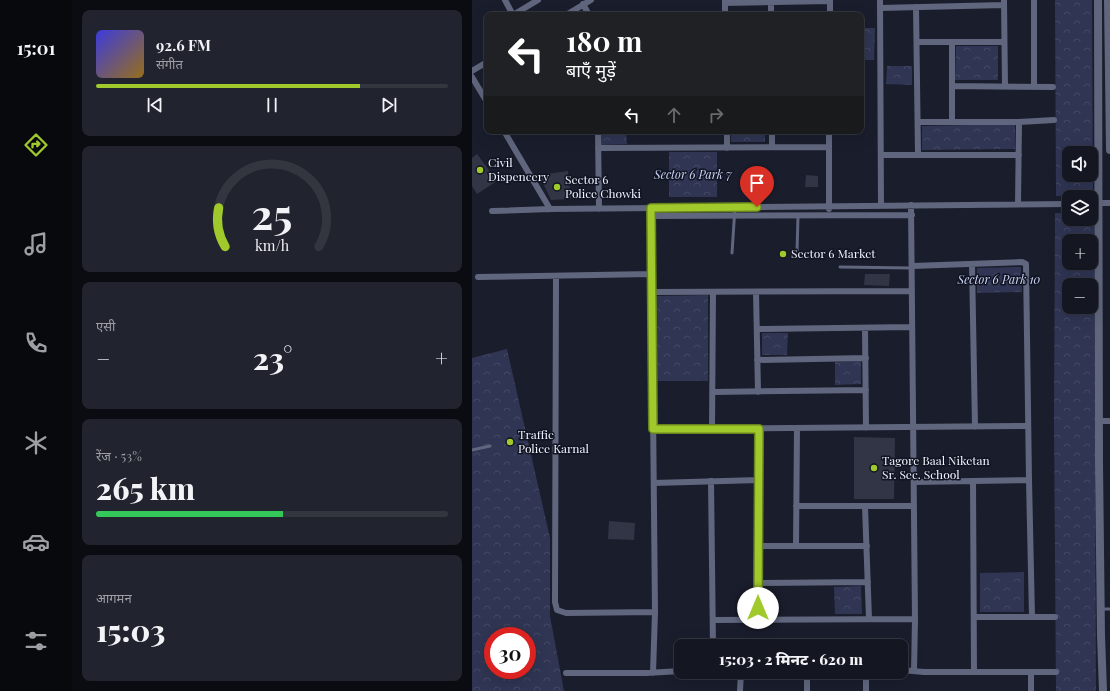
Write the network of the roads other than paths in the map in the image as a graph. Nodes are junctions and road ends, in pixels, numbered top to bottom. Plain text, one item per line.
1 (505, 0) edge
2 (538, 0) edge
3 (591, 0) edge
4 (880, 0) edge
5 (1034, 0) edge
6 (830, 1) edge
7 (725, 2) edge
8 (771, 2) junction
9 (1004, 2) edge
10 (970, 3) edge
11 (1098, 3) edge
12 (1109, 3) edge
13 (583, 4) junction
14 (916, 7) junction
15 (880, 8) junction
16 (511, 12) edge
17 (518, 12) edge
18 (571, 12) edge
19 (587, 12) edge
20 (771, 12) edge
21 (830, 12) edge
22 (917, 42) junction
23 (952, 42) junction
24 (1004, 42) junction
25 (484, 64) edge
26 (472, 71) edge
27 (472, 77) edge
28 (952, 86) junction
29 (1005, 86) junction
30 (1034, 87) junction
31 (1053, 87) dead end
32 (1109, 88) edge
33 (1098, 90) junction
34 (484, 97) edge
35 (1054, 120) dead end
36 (952, 121) junction
37 (918, 122) junction
38 (1019, 122) junction
39 (506, 134) edge
40 (598, 134) edge
41 (727, 134) edge
42 (772, 134) edge
43 (829, 134) edge
44 (772, 147) junction
45 (829, 147) junction
46 (598, 148) junction
47 (728, 148) junction
48 (1110, 150) edge
49 (918, 154) junction
50 (1019, 154) junction
51 (881, 155) junction
52 (1094, 190) edge
53 (1098, 203) edge
54 (1110, 203) edge
55 (1018, 204) junction
56 (1062, 204) edge
57 (829, 205) junction
58 (881, 205) junction
59 (911, 205) junction
60 (735, 207) junction
61 (651, 208) junction
62 (550, 209) junction
63 (599, 209) junction
64 (492, 211) dead end
65 (798, 214) junction
66 (829, 215) junction
67 (912, 215) junction
68 (651, 216) junction
69 (734, 216) junction
70 (1095, 226) edge
71 (797, 252) dead end
72 (732, 253) dead end
73 (972, 264) junction
74 (912, 267) junction
75 (840, 268) dead end
76 (652, 274) junction
77 (556, 276) junction
78 (478, 278) dead end
79 (912, 291) junction
80 (652, 292) junction
81 (713, 292) junction
82 (756, 292) junction
83 (912, 327) junction
84 (865, 328) junction
85 (757, 329) junction
86 (866, 358) junction
87 (757, 360) junction
88 (866, 390) junction
89 (712, 392) junction
90 (758, 392) junction
91 (1100, 421) junction
92 (1110, 421) edge
93 (1028, 426) junction
94 (912, 427) junction
95 (974, 427) junction
96 (797, 428) junction
97 (866, 428) junction
98 (653, 429) junction
99 (712, 429) junction
100 (759, 429) junction
101 (490, 446) dead end
102 (472, 450) edge
103 (759, 480) junction
104 (1029, 480) junction
105 (712, 481) junction
106 (973, 481) junction
107 (914, 482) junction
108 (654, 483) junction
109 (796, 506) junction
110 (865, 506) junction
111 (914, 506) junction
112 (758, 546) junction
113 (796, 546) junction
114 (866, 546) junction
115 (868, 582) junction
116 (758, 583) junction
117 (1101, 609) junction
118 (1110, 609) edge
119 (655, 612) junction
120 (974, 617) junction
121 (1032, 617) junction
122 (1055, 617) dead end
123 (915, 619) junction
124 (713, 620) junction
125 (758, 620) junction
126 (869, 620) junction
127 (713, 639) edge
128 (908, 671) edge
129 (674, 672) edge
130 (914, 672) junction
131 (974, 672) junction
132 (1031, 672) junction
133 (1056, 672) dead end
134 (566, 673) dead end
135 (653, 673) junction
136 (741, 679) edge
137 (807, 679) edge
138 (866, 679) edge
139 (740, 691) edge
140 (807, 691) edge
141 (866, 691) edge
142 (1031, 691) edge
143 (1103, 691) edge

1 - 16 street
2 - 17 street
3 - 13 street
4 - 15 street
5 - 30 street
6 - 8 street
6 - 21 street
7 - 8 street
8 - 20 street
9 - 10 street
9 - 24 street
10 - 14 street
11 - 12 lane
11 - 33 street
12 - 32 street
13 - 18 street
13 - 19 street
14 - 15 street
14 - 22 street
15 - 51 street
22 - 23 street
22 - 37 street
23 - 24 street
23 - 28 street
24 - 29 street
25 - 26 street
27 - 34 street
28 - 29 street
28 - 36 street
29 - 30 street
30 - 31 street
32 - 33 street
32 - 48 street
33 - 52 street
35 - 38 street
36 - 37 street
36 - 38 street
37 - 49 street
38 - 50 street
39 - 62 street
40 - 46 street
41 - 47 street
42 - 44 street
43 - 45 street
44 - 45 street
44 - 47 street
45 - 57 street
46 - 47 street
46 - 63 street
49 - 50 street
49 - 51 street
50 - 55 street
51 - 58 street
53 - 54 street
55 - 56 street
55 - 59 street
57 - 58 street
57 - 60 street
57 - 66 street
58 - 59 street
59 - 67 street
60 - 61 street
60 - 69 lane
61 - 63 street
61 - 68 street
62 - 63 street
62 - 64 street
65 - 66 street
65 - 69 street
65 - 71 lane
66 - 67 street
67 - 74 street
68 - 69 street
68 - 76 street
69 - 72 lane
70 - 91 street
73 - 74 street
73 - 93 street
73 - 95 street
74 - 75 lane
74 - 79 street
76 - 77 street
76 - 80 street
77 - 78 street
77 - 119 street
79 - 82 street
79 - 83 street
80 - 81 street
80 - 98 street
81 - 82 street
81 - 89 street
82 - 85 street
83 - 84 street
83 - 94 street
84 - 85 street
84 - 86 street
85 - 87 street
86 - 87 street
86 - 88 street
87 - 90 street
88 - 90 street
88 - 97 street
89 - 90 street
89 - 99 street
91 - 92 street
91 - 117 street
93 - 95 street
93 - 104 street
94 - 95 street
94 - 97 street
94 - 107 street
96 - 97 street
96 - 100 street
96 - 109 street
98 - 99 street
98 - 108 street
99 - 100 street
100 - 103 street
101 - 102 lane
103 - 105 street
103 - 112 street
104 - 106 street
104 - 121 street
105 - 108 street
105 - 124 street
106 - 107 street
106 - 120 street
107 - 111 street
108 - 119 street
109 - 110 street
109 - 113 street
110 - 111 street
110 - 114 street
111 - 123 street
112 - 113 street
112 - 116 street
113 - 114 street
114 - 115 street
115 - 116 street
115 - 126 street
116 - 125 street
117 - 118 lane
117 - 143 street
119 - 135 street
120 - 121 street
120 - 131 street
121 - 122 street
123 - 126 street
123 - 130 street
124 - 125 street
124 - 127 street
125 - 126 street
128 - 130 street
129 - 135 street
130 - 131 street
131 - 132 street
132 - 133 street
132 - 142 street
134 - 135 street
136 - 139 street
137 - 140 street
138 - 141 street

